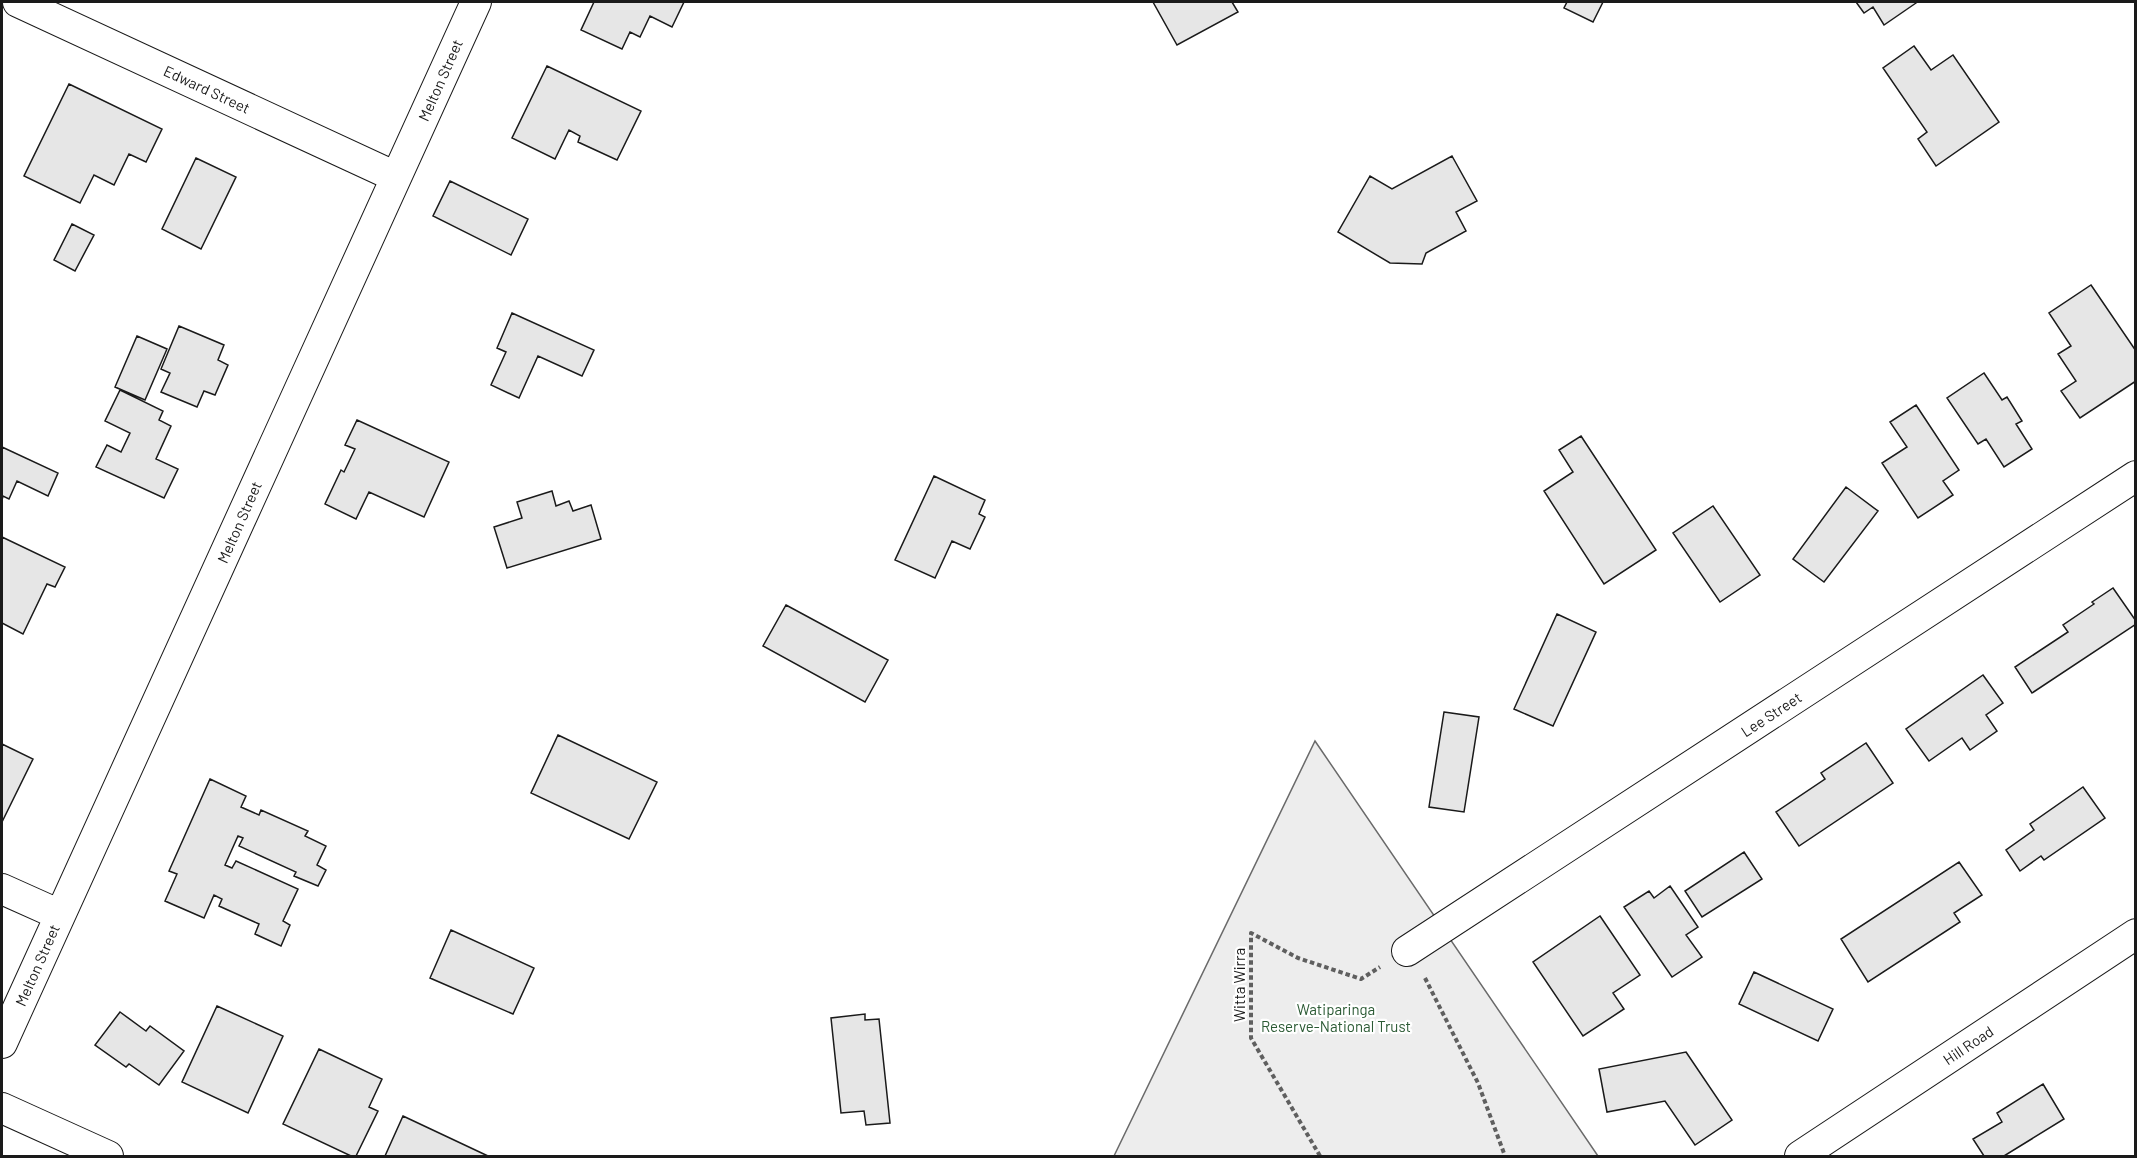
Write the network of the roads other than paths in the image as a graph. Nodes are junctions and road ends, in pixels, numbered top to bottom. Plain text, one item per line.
1 (18, 2) edge
2 (476, 2) edge
3 (396, 177) junction
4 (2136, 476) edge
5 (2, 889) edge
6 (60, 915) junction
7 (2136, 934) edge
8 (1407, 951) road end
9 (2, 1043) edge
10 (2, 1108) edge
11 (108, 1156) edge
12 (1800, 1156) edge

1 - 3 street, Edward Street
2 - 3 street, Melton Street
3 - 6 street, Melton Street
4 - 8 street, Lee Street
5 - 6 street
6 - 9 street, Melton Street
7 - 12 street, Hill Road
10 - 11 street

